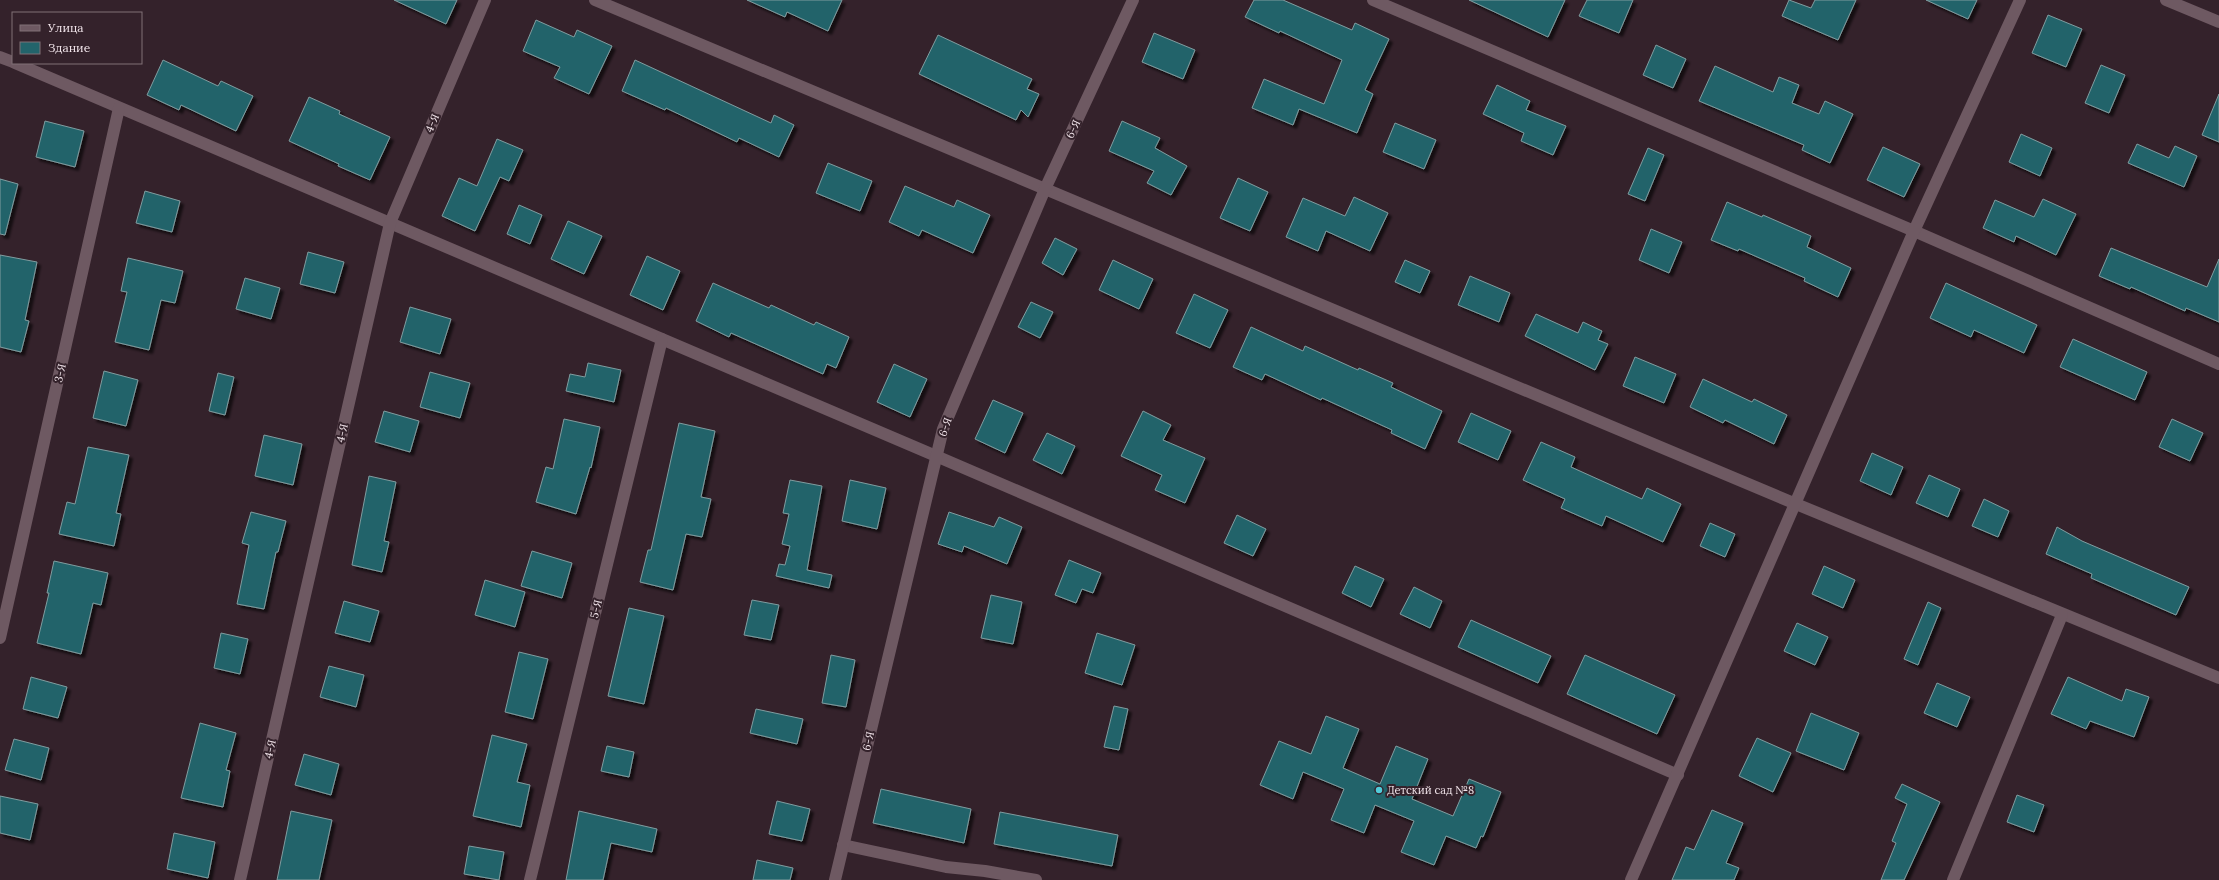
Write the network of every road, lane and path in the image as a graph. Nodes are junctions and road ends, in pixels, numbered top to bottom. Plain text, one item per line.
1 (486, 0) edge
2 (595, 0) edge
3 (1133, 0) edge
4 (1374, 0) edge
5 (2020, 0) edge
6 (2166, 0) edge
7 (2219, 22) edge
8 (0, 57) edge
9 (12, 62) edge
10 (16, 64) edge
11 (120, 108) junction
12 (1045, 189) junction
13 (390, 223) junction
14 (1914, 230) junction
15 (662, 339) junction
16 (2219, 364) edge
17 (936, 456) junction
18 (1796, 504) junction
19 (2062, 615) junction
20 (0, 638) edge
21 (2219, 678) edge
22 (1678, 775) junction
23 (843, 845) junction
24 (240, 880) edge
25 (530, 880) edge
26 (835, 880) edge
27 (1036, 880) edge
28 (1631, 880) edge
29 (1952, 880) edge

1 - 13 street, 4-Я
2 - 12 street
3 - 12 street, 6-Я
4 - 14 street
5 - 14 street
6 - 7 street
8 - 9 street
10 - 11 street
11 - 13 street
11 - 20 street, 3-Я
12 - 17 street, 6-Я
12 - 18 street
13 - 15 street
13 - 24 street, 4-Я
14 - 16 street
14 - 18 street
15 - 17 street
15 - 25 street, 5-Я
17 - 22 street
17 - 23 street, 6-Я
18 - 19 street
18 - 22 street
19 - 21 street
19 - 29 street
22 - 28 street
23 - 26 street, 6-Я
23 - 27 street

